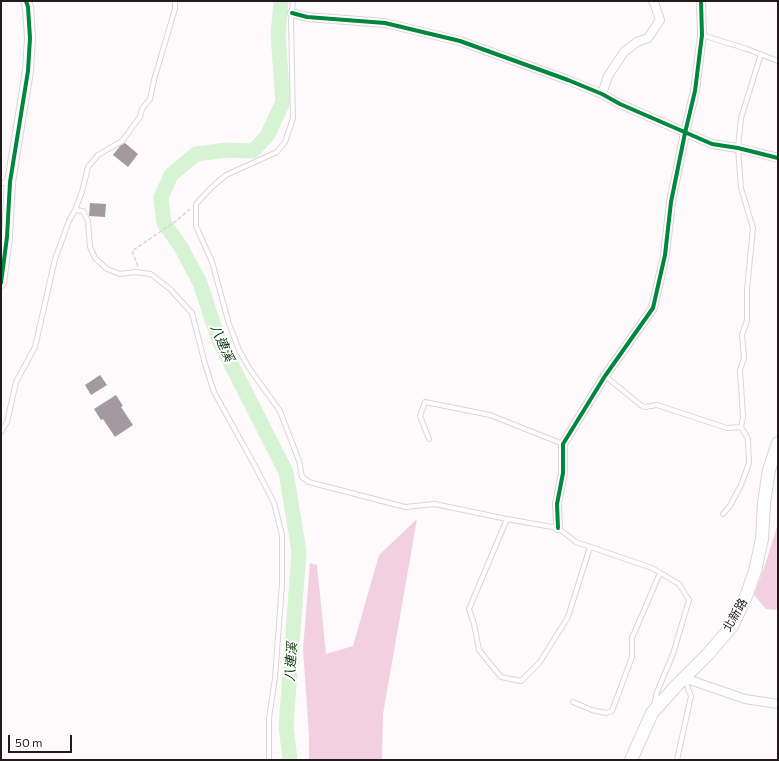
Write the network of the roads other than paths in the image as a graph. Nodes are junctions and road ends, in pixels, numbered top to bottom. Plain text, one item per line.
1 (26, 1) edge
2 (175, 1) edge
3 (293, 1) edge
4 (653, 1) edge
5 (700, 1) edge
6 (292, 13) junction
7 (702, 35) junction
8 (761, 54) junction
9 (778, 61) edge
10 (602, 94) junction
11 (685, 133) junction
12 (738, 148) junction
13 (778, 158) edge
14 (6, 182) edge
15 (75, 210) junction
16 (1, 282) edge
17 (605, 376) junction
18 (741, 427) junction
19 (1, 432) edge
20 (429, 439) dead end
21 (778, 442) edge
22 (562, 444) junction
23 (723, 514) dead end
24 (507, 519) junction
25 (558, 528) junction
26 (590, 546) junction
27 (660, 573) junction
28 (684, 678) junction
29 (573, 702) dead end
30 (778, 704) edge
31 (652, 713) junction
32 (269, 760) edge
33 (631, 760) edge
34 (677, 760) edge

1 - 14 street
2 - 15 lane
3 - 6 lane
4 - 10 street
5 - 7 street
6 - 10 street
6 - 24 lane
7 - 8 lane
7 - 11 street
8 - 9 lane
8 - 12 lane
10 - 11 street
11 - 12 street
11 - 17 street
12 - 13 street
12 - 18 lane
14 - 16 street
15 - 19 lane
15 - 32 lane
17 - 18 lane
17 - 22 street
18 - 23 lane
20 - 22 lane
21 - 28 main road, 北新路
22 - 25 street
24 - 25 lane
24 - 26 lane
25 - 26 lane
26 - 27 lane
27 - 29 lane
27 - 31 lane
28 - 30 street
28 - 31 main road, 北新路
28 - 34 lane
31 - 33 main road, 北新路

